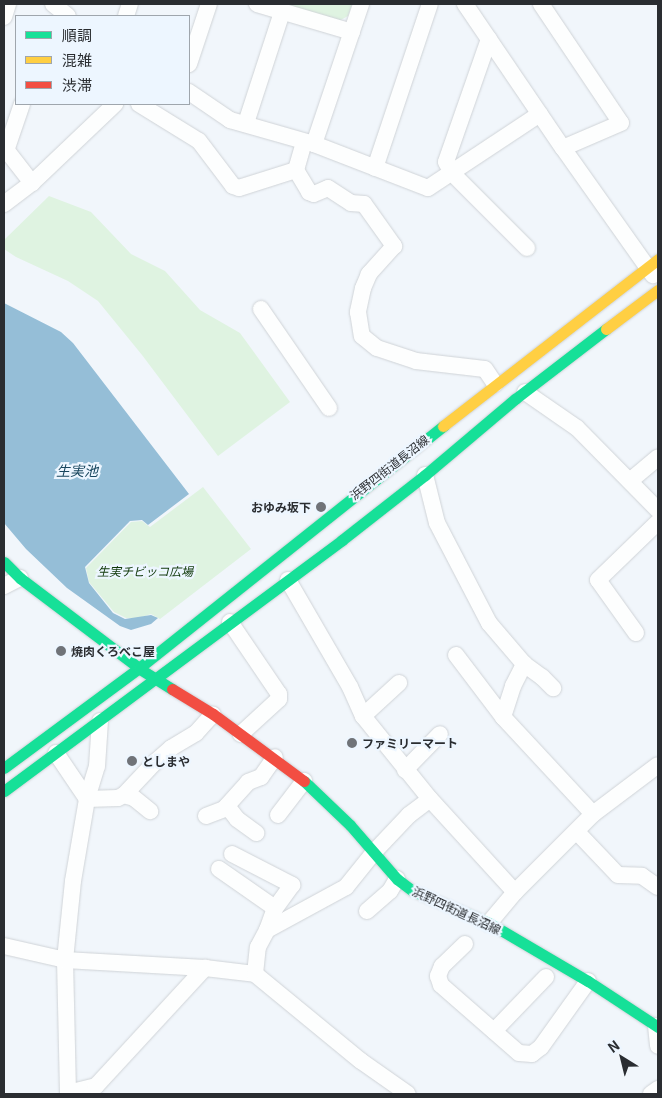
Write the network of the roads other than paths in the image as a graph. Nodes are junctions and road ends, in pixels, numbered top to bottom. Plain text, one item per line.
1 (8, 4) edge
2 (209, 4) edge
3 (257, 4) edge
4 (362, 4) edge
5 (430, 4) edge
6 (465, 4) edge
7 (541, 4) edge
8 (54, 7) edge
9 (282, 12) junction
10 (66, 15) edge
11 (4, 17) edge
12 (352, 32) junction
13 (489, 39) junction
14 (190, 61) edge
15 (190, 93) edge
16 (22, 105) edge
17 (114, 105) edge
18 (141, 105) edge
19 (540, 114) junction
20 (246, 123) junction
21 (309, 143) junction
22 (563, 148) junction
23 (5, 149) edge
24 (375, 168) junction
25 (296, 170) junction
26 (452, 173) junction
27 (32, 183) junction
28 (4, 204) edge
29 (528, 248) dead end
30 (653, 263) edge
31 (658, 281) edge
32 (658, 290) edge
33 (261, 310) dead end
34 (495, 384) junction
35 (525, 392) junction
36 (329, 408) dead end
37 (658, 458) edge
38 (425, 475) junction
39 (631, 480) junction
40 (658, 510) edge
41 (658, 522) edge
42 (4, 562) edge
43 (20, 578) junction
44 (288, 580) junction
45 (4, 586) edge
46 (230, 622) junction
47 (636, 633) dead end
48 (456, 655) dead end
49 (524, 664) junction
50 (139, 668) junction
51 (155, 679) junction
52 (399, 683) dead end
53 (552, 688) dead end
54 (213, 714) junction
55 (363, 716) junction
56 (504, 717) junction
57 (100, 721) junction
58 (241, 734) junction
59 (440, 734) dead end
60 (56, 753) junction
61 (275, 757) junction
62 (658, 765) edge
63 (4, 768) edge
64 (405, 770) junction
65 (304, 780) junction
66 (4, 791) edge
67 (124, 795) junction
68 (87, 799) junction
69 (430, 799) junction
70 (227, 806) junction
71 (150, 811) dead end
72 (593, 814) junction
73 (278, 815) dead end
74 (206, 816) dead end
75 (576, 832) junction
76 (256, 833) dead end
77 (374, 852) junction
78 (232, 854) dead end
79 (219, 869) dead end
80 (397, 879) junction
81 (658, 887) edge
82 (515, 892) junction
83 (275, 908) junction
84 (367, 911) dead end
85 (490, 923) junction
86 (267, 930) junction
87 (465, 944) dead end
88 (4, 946) edge
89 (65, 960) junction
90 (205, 968) junction
91 (256, 974) junction
92 (546, 977) dead end
93 (588, 981) junction
94 (657, 1027) edge
95 (494, 1031) junction
96 (658, 1046) edge
97 (658, 1089) edge
98 (68, 1093) edge
99 (408, 1094) edge
100 (651, 1094) edge
101 (658, 1094) edge

1 - 11 street
2 - 14 street
3 - 9 street
4 - 12 street
5 - 24 street
6 - 13 street
7 - 22 street
8 - 10 street
9 - 12 street
9 - 20 street
12 - 21 street
13 - 19 street
13 - 26 street
15 - 20 street
16 - 23 street
17 - 27 street
18 - 25 street
19 - 22 street
19 - 26 street
20 - 21 street
21 - 24 street
21 - 25 street
22 - 30 street
23 - 27 street
24 - 26 street
25 - 34 street
26 - 29 street
27 - 28 street
30 - 31 street
30 - 34 main road, 浜野四街道長沼線
32 - 35 main road
33 - 36 street
34 - 50 main road, 浜野四街道長沼線
35 - 38 main road
35 - 39 street
37 - 39 street
38 - 44 main road
38 - 49 street
39 - 40 street
41 - 47 street
42 - 43 main road
43 - 45 street
43 - 50 main road
44 - 46 main road
44 - 55 street
46 - 51 main road
46 - 58 street
48 - 56 street
49 - 53 street
49 - 56 street
50 - 51 main road, 浜野四街道長沼線
50 - 63 main road
51 - 54 main road, 浜野四街道長沼線
51 - 57 main road
52 - 55 street
54 - 58 main road, 浜野四街道長沼線
54 - 67 street
55 - 64 street
56 - 72 street
57 - 60 main road
57 - 68 street
58 - 61 main road, 浜野四街道長沼線
59 - 64 street
60 - 66 main road
60 - 68 street
61 - 65 main road, 浜野四街道長沼線
61 - 70 street
62 - 72 street
64 - 69 street
65 - 73 street
65 - 77 main road, 浜野四街道長沼線
67 - 68 street
67 - 71 street
68 - 89 street
69 - 77 street
69 - 82 street
70 - 74 street
70 - 76 street
72 - 75 street
75 - 81 street
75 - 82 street
77 - 80 main road, 浜野四街道長沼線
77 - 86 street
78 - 83 street
79 - 83 street
80 - 84 street
80 - 85 main road, 浜野四街道長沼線
82 - 85 street
83 - 86 street
85 - 93 main road, 浜野四街道長沼線
86 - 91 street
87 - 95 street
88 - 89 street
89 - 90 street
89 - 98 street
90 - 91 street
90 - 98 street
91 - 99 street
92 - 95 street
93 - 94 main road, 浜野四街道長沼線
93 - 95 street
94 - 96 street
97 - 100 street
97 - 101 street

